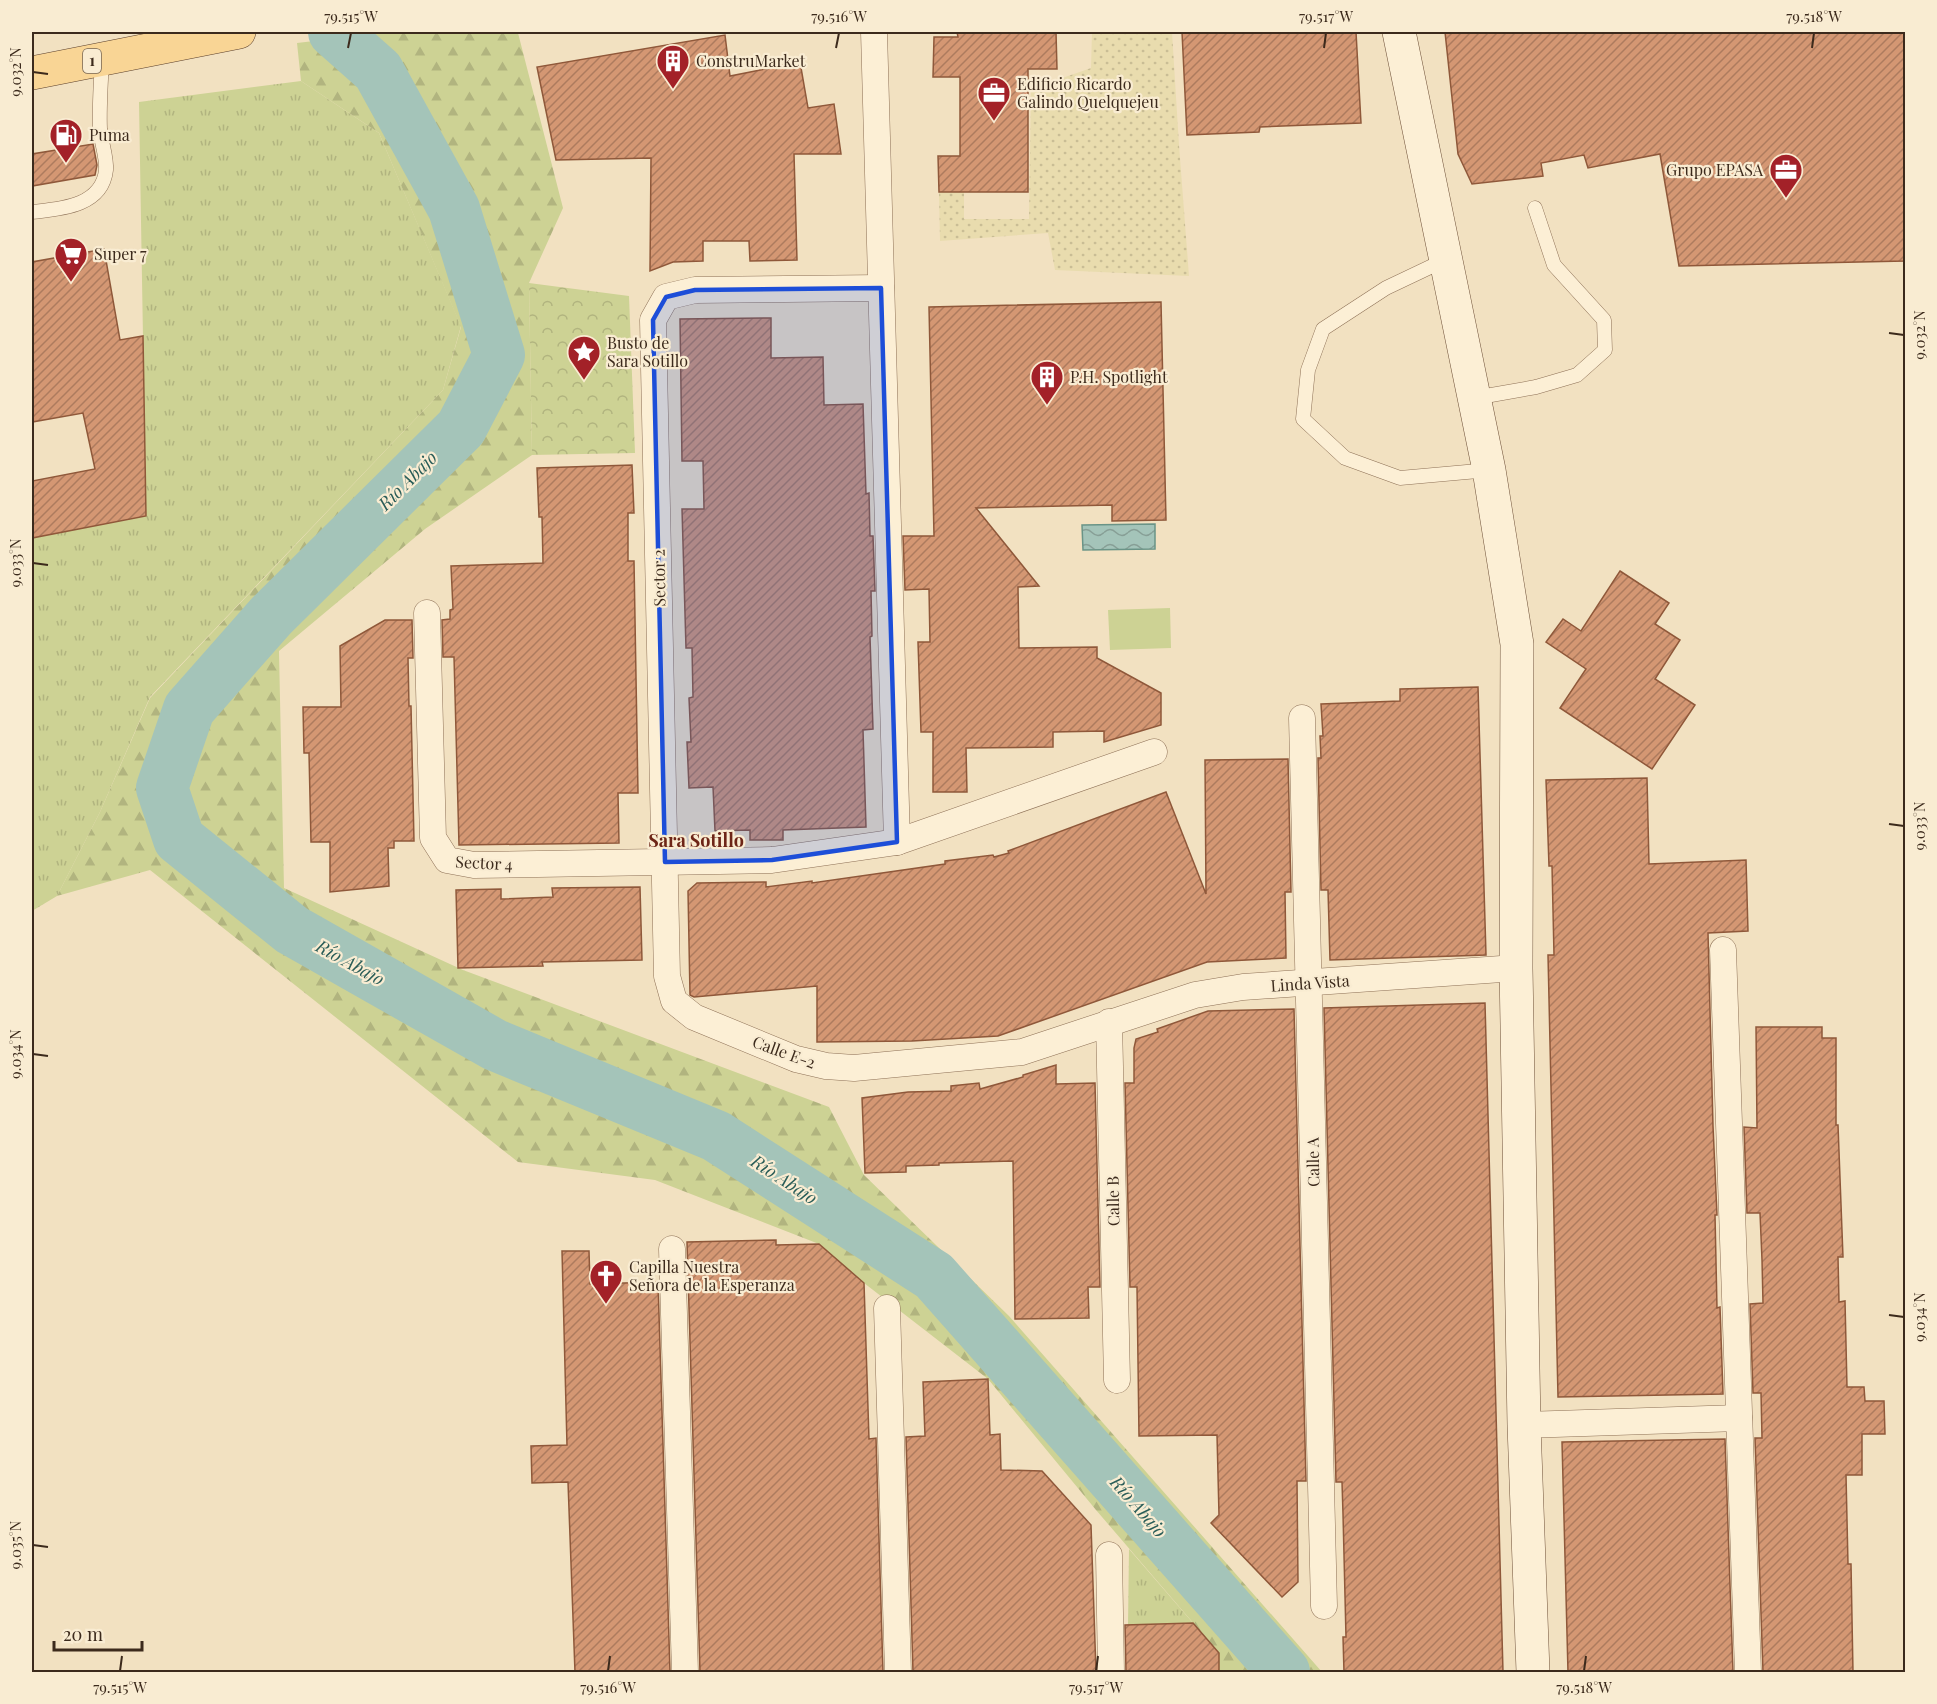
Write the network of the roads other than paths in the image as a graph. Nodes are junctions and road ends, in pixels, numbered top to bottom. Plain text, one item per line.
1 (239, 32) edge
2 (874, 32) edge
3 (1399, 32) edge
4 (102, 59) junction
5 (32, 73) edge
6 (1535, 208) dead end
7 (32, 212) edge
8 (1445, 260) junction
9 (881, 288) junction
10 (1474, 398) junction
11 (1488, 470) junction
12 (427, 613) dead end
13 (1302, 718) dead end
14 (1154, 752) dead end
15 (897, 842) junction
16 (665, 862) junction
17 (1723, 950) dead end
18 (1516, 969) junction
19 (1309, 984) junction
20 (1109, 1022) junction
21 (672, 1249) dead end
22 (887, 1308) dead end
23 (1117, 1380) dead end
24 (1739, 1418) junction
25 (1524, 1425) junction
26 (1109, 1555) dead end
27 (1323, 1606) dead end
28 (685, 1672) edge
29 (898, 1672) edge
30 (1112, 1672) edge
31 (1533, 1672) edge
32 (1748, 1672) edge

1 - 4 main road, 1
2 - 9 street
3 - 8 street
4 - 5 main road, 1
4 - 7 lane
6 - 10 lane
8 - 10 street
8 - 11 lane
9 - 15 street
9 - 16 street, Sector 2
10 - 11 street
11 - 18 street
12 - 16 street, Sector 4
13 - 19 street, Calle A
14 - 15 street, Sector 4
15 - 16 street, Sector 4
16 - 20 street, Calle E-2
17 - 24 street
18 - 19 street, Linda Vista
18 - 25 street
19 - 20 street, Linda Vista
19 - 27 street, Calle A
20 - 23 street, Calle B
21 - 28 street
22 - 29 street
24 - 25 street
24 - 32 street
25 - 31 street
26 - 30 street

